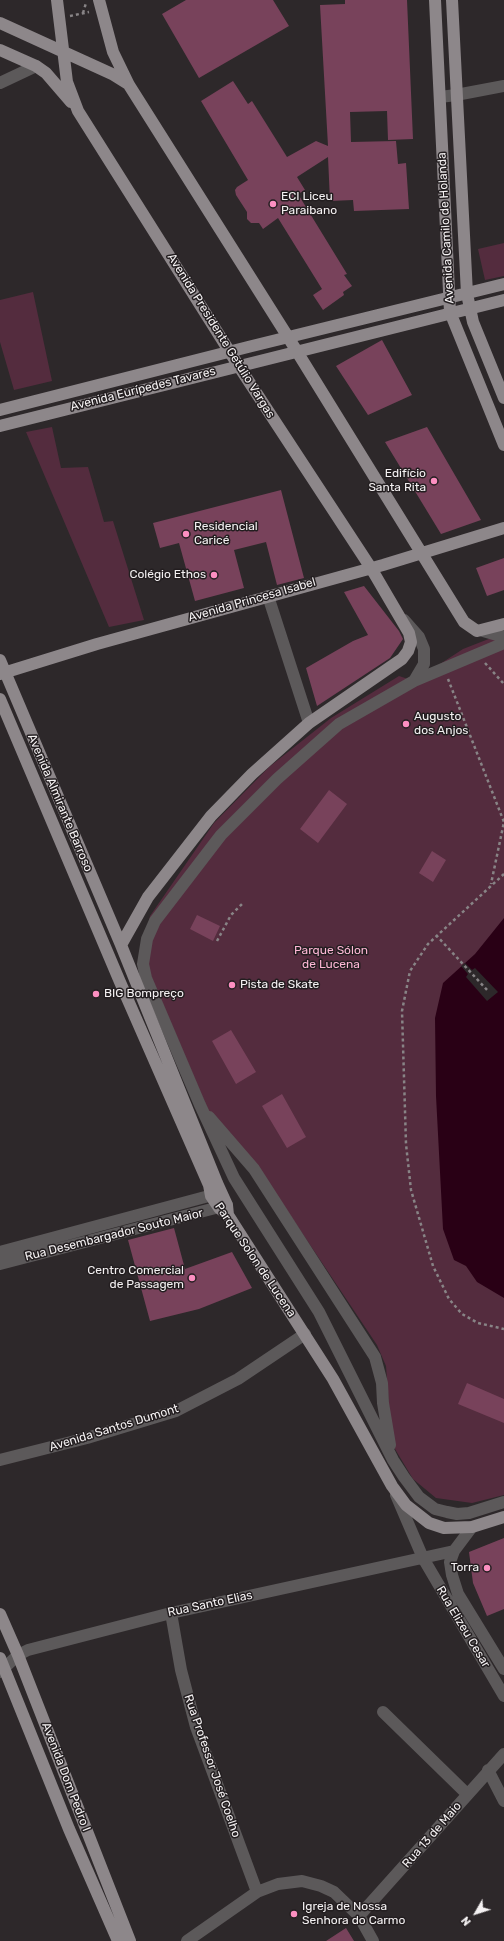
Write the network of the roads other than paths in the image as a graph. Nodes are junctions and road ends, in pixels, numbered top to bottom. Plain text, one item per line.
1 (57, 0) edge
2 (99, 0) edge
3 (435, 0) edge
4 (452, 0) edge
5 (0, 23) edge
6 (0, 50) edge
7 (62, 50) junction
8 (36, 66) junction
9 (0, 83) edge
10 (129, 85) junction
11 (504, 86) edge
12 (456, 95) junction
13 (440, 96) junction
14 (78, 111) junction
15 (504, 284) edge
16 (467, 294) junction
17 (448, 298) junction
18 (504, 300) edge
19 (470, 308) junction
20 (450, 312) junction
21 (288, 337) junction
22 (230, 352) junction
23 (296, 352) junction
24 (238, 365) junction
25 (504, 398) edge
26 (0, 410) edge
27 (0, 426) edge
28 (504, 445) edge
29 (504, 528) edge
30 (420, 553) junction
31 (371, 568) junction
32 (268, 596) junction
33 (398, 613) junction
34 (504, 624) edge
35 (482, 631) junction
36 (504, 637) edge
37 (504, 643) edge
38 (0, 660) edge
39 (3, 674) edge
40 (414, 682) junction
41 (0, 699) edge
42 (309, 723) junction
43 (121, 945) junction
44 (108, 951) joint
45 (134, 977) junction
46 (120, 982) junction
47 (200, 1105) junction
48 (216, 1194) junction
49 (225, 1209) junction
50 (126, 1219) junction
51 (129, 1231) junction
52 (0, 1252) edge
53 (0, 1264) edge
54 (305, 1334) junction
55 (0, 1460) edge
56 (393, 1460) junction
57 (392, 1486) junction
58 (504, 1502) edge
59 (504, 1517) edge
60 (472, 1527) junction
61 (454, 1551) junction
62 (423, 1558) junction
63 (171, 1612) junction
64 (0, 1614) edge
65 (18, 1655) junction
66 (1, 1666) edge
67 (504, 1669) edge
68 (504, 1696) edge
69 (383, 1712) dead end
70 (504, 1754) edge
71 (488, 1770) junction
72 (467, 1794) junction
73 (504, 1801) edge
74 (257, 1892) junction
75 (360, 1916) junction
76 (118, 1941) edge
77 (130, 1941) edge
78 (187, 1941) edge
79 (373, 1941) edge

1 - 7 main road, Avenida Presidente Getúlio Vargas
2 - 10 main road
3 - 13 main road, Avenida Camilo de Holanda
4 - 12 main road, Avenida Camilo de Holanda
5 - 7 main road
6 - 8 main road
7 - 10 main road
7 - 14 main road, Avenida Presidente Getúlio Vargas
8 - 9 street
8 - 14 main road
10 - 21 main road
11 - 12 street
12 - 13 street
12 - 16 main road, Avenida Camilo de Holanda
13 - 17 main road, Avenida Camilo de Holanda
14 - 22 main road, Avenida Presidente Getúlio Vargas
15 - 16 main road, Avenida Eurípedes Tavares
16 - 17 main road, Avenida Eurípedes Tavares
16 - 19 main road, Avenida Camilo de Holanda
17 - 20 main road, Avenida Camilo de Holanda
17 - 21 main road, Avenida Eurípedes Tavares
18 - 19 main road, Avenida Eurípedes Tavares
19 - 20 main road, Avenida Eurípedes Tavares
19 - 25 main road, Avenida Camilo de Holanda
20 - 23 main road, Avenida Eurípedes Tavares
20 - 28 main road, Avenida Camilo de Holanda
21 - 22 main road, Avenida Eurípedes Tavares
21 - 23 main road
22 - 24 main road, Avenida Presidente Getúlio Vargas
22 - 26 main road, Avenida Eurípedes Tavares
23 - 24 main road, Avenida Eurípedes Tavares
23 - 30 main road
24 - 27 main road, Avenida Eurípedes Tavares
24 - 31 main road, Avenida Presidente Getúlio Vargas
29 - 30 main road, Avenida Princesa Isabel
30 - 31 main road, Avenida Princesa Isabel
30 - 35 main road
31 - 32 main road, Avenida Princesa Isabel
31 - 33 main road, Avenida Presidente Getúlio Vargas
32 - 39 main road, Avenida Princesa Isabel
32 - 42 street
33 - 40 street
33 - 42 main road
34 - 35 main road
35 - 36 street
37 - 40 street
38 - 39 main road, Avenida Almirante Barroso
39 - 43 main road, Avenida Almirante Barroso
40 - 47 street
41 - 44 main road, Avenida Almirante Barroso
42 - 43 main road
43 - 45 main road
44 - 46 main road, Parque Solon de Lucena
45 - 46 main road
45 - 48 main road
46 - 48 main road, Parque Solon de Lucena
47 - 56 street
47 - 56 street
48 - 49 main road
48 - 50 street, Rua Desembargador Souto Maior
49 - 51 street, Rua Desembargador Souto Maior
49 - 54 main road, Parque Solon de Lucena
50 - 51 street
50 - 52 street, Rua Desembargador Souto Maior
51 - 53 street, Rua Desembargador Souto Maior
54 - 55 street, Avenida Santos Dumont
54 - 57 main road, Parque Solon de Lucena
56 - 58 street
57 - 60 main road
57 - 62 street, Parque Solon de Lucena
59 - 60 main road
60 - 61 street
61 - 62 street
61 - 67 street, Rua Elizeu Cesar
62 - 63 street, Rua Santo Elias
62 - 68 street, Rua Elizeu Cesar
63 - 65 street, Rua Santo Elias
63 - 74 street, Rua Professor José Coelho
64 - 65 main road, Avenida Dom Pedro I
65 - 66 street, Rua Santo Elias
65 - 77 main road, Avenida Dom Pedro I
66 - 76 main road, Avenida Dom Pedro I
69 - 72 street
70 - 71 street, Rua 13 de Maio
71 - 72 street, Rua 13 de Maio
71 - 73 street
72 - 75 street, Rua 13 de Maio
74 - 75 street
74 - 78 street
75 - 79 street

